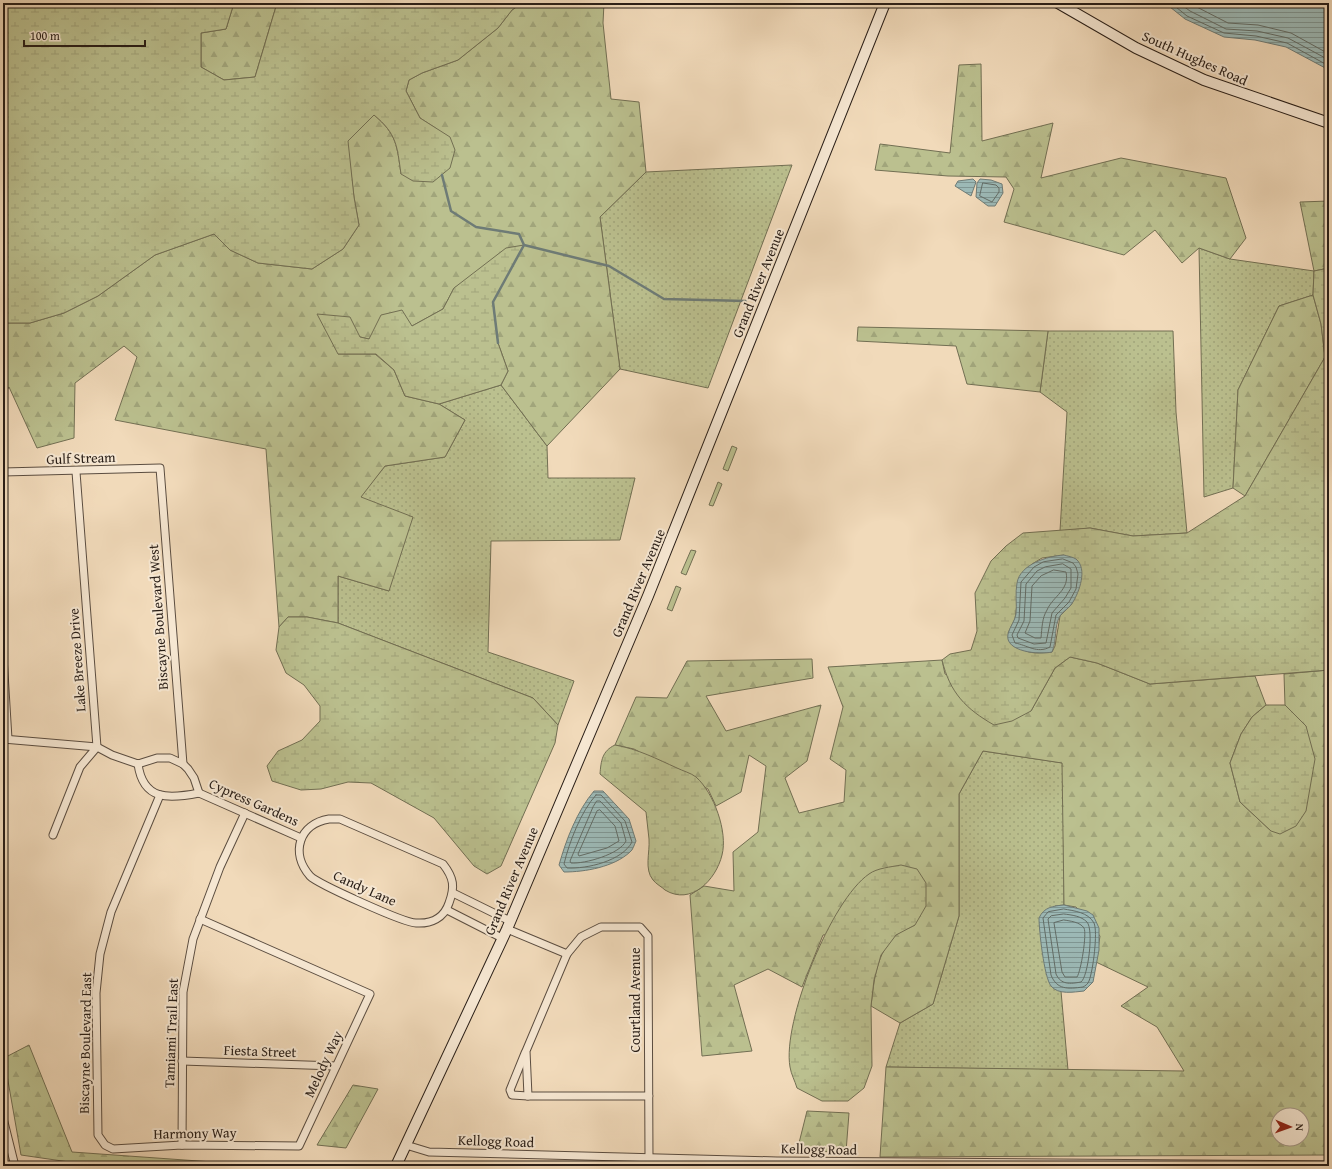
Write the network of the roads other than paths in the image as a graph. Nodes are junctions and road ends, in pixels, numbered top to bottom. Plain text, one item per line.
1 (885, 3) edge
2 (1058, 3) edge
3 (1329, 123) edge
4 (160, 468) joint
5 (3, 472) edge
6 (76, 472) junction
7 (3, 656) edge
8 (5, 739) edge
9 (97, 747) junction
10 (138, 764) junction
11 (183, 764) junction
12 (199, 793) junction
13 (160, 795) junction
14 (245, 813) junction
15 (53, 835) dead end
16 (301, 838) junction
17 (453, 893) junction
18 (447, 910) junction
19 (200, 919) junction
20 (506, 929) junction
21 (567, 954) junction
22 (526, 1051) junction
23 (182, 1061) junction
24 (336, 1066) junction
25 (528, 1096) junction
26 (649, 1096) junction
27 (3, 1118) edge
28 (98, 1135) joint
29 (406, 1144) junction
30 (182, 1145) junction
31 (299, 1146) joint
32 (649, 1158) junction
33 (1329, 1165) edge
34 (17, 1166) edge
35 (367, 1166) edge
36 (397, 1166) edge

1 - 20 main road, Grand River Avenue
2 - 3 main road, South Hughes Road
4 - 6 street, Gulf Stream
4 - 11 street, Biscayne Boulevard West
5 - 6 street, Gulf Stream
6 - 9 street, Lake Breeze Drive
7 - 8 street
8 - 9 street
9 - 10 street
9 - 15 street
10 - 11 street
10 - 13 street
11 - 12 street, Cypress Gardens
12 - 13 street
12 - 14 street, Cypress Gardens
13 - 28 street, Biscayne Boulevard East
14 - 16 street, Cypress Gardens
14 - 19 street, Tamiami Trail East
16 - 17 street, Cypress Gardens
16 - 18 street, Candy Lane
17 - 18 street, Cypress Gardens
17 - 20 street
18 - 20 street
19 - 23 street, Tamiami Trail East
19 - 24 street, Melody Way
20 - 21 street
20 - 29 main road, Grand River Avenue
21 - 22 street, Courtland Avenue
21 - 26 street, Courtland Avenue
22 - 25 street, Courtland Avenue
22 - 25 street, Courtland Avenue
23 - 24 street, Fiesta Street
23 - 30 street, Tamiami Trail East
24 - 31 street, Melody Way
25 - 26 street, Courtland Avenue
26 - 32 street, Courtland Avenue
27 - 34 street
28 - 30 street, Harmony Way
29 - 32 street, Kellogg Road
29 - 36 main road, Grand River Avenue
30 - 31 street, Harmony Way
32 - 33 street, Kellogg Road
35 - 36 street

